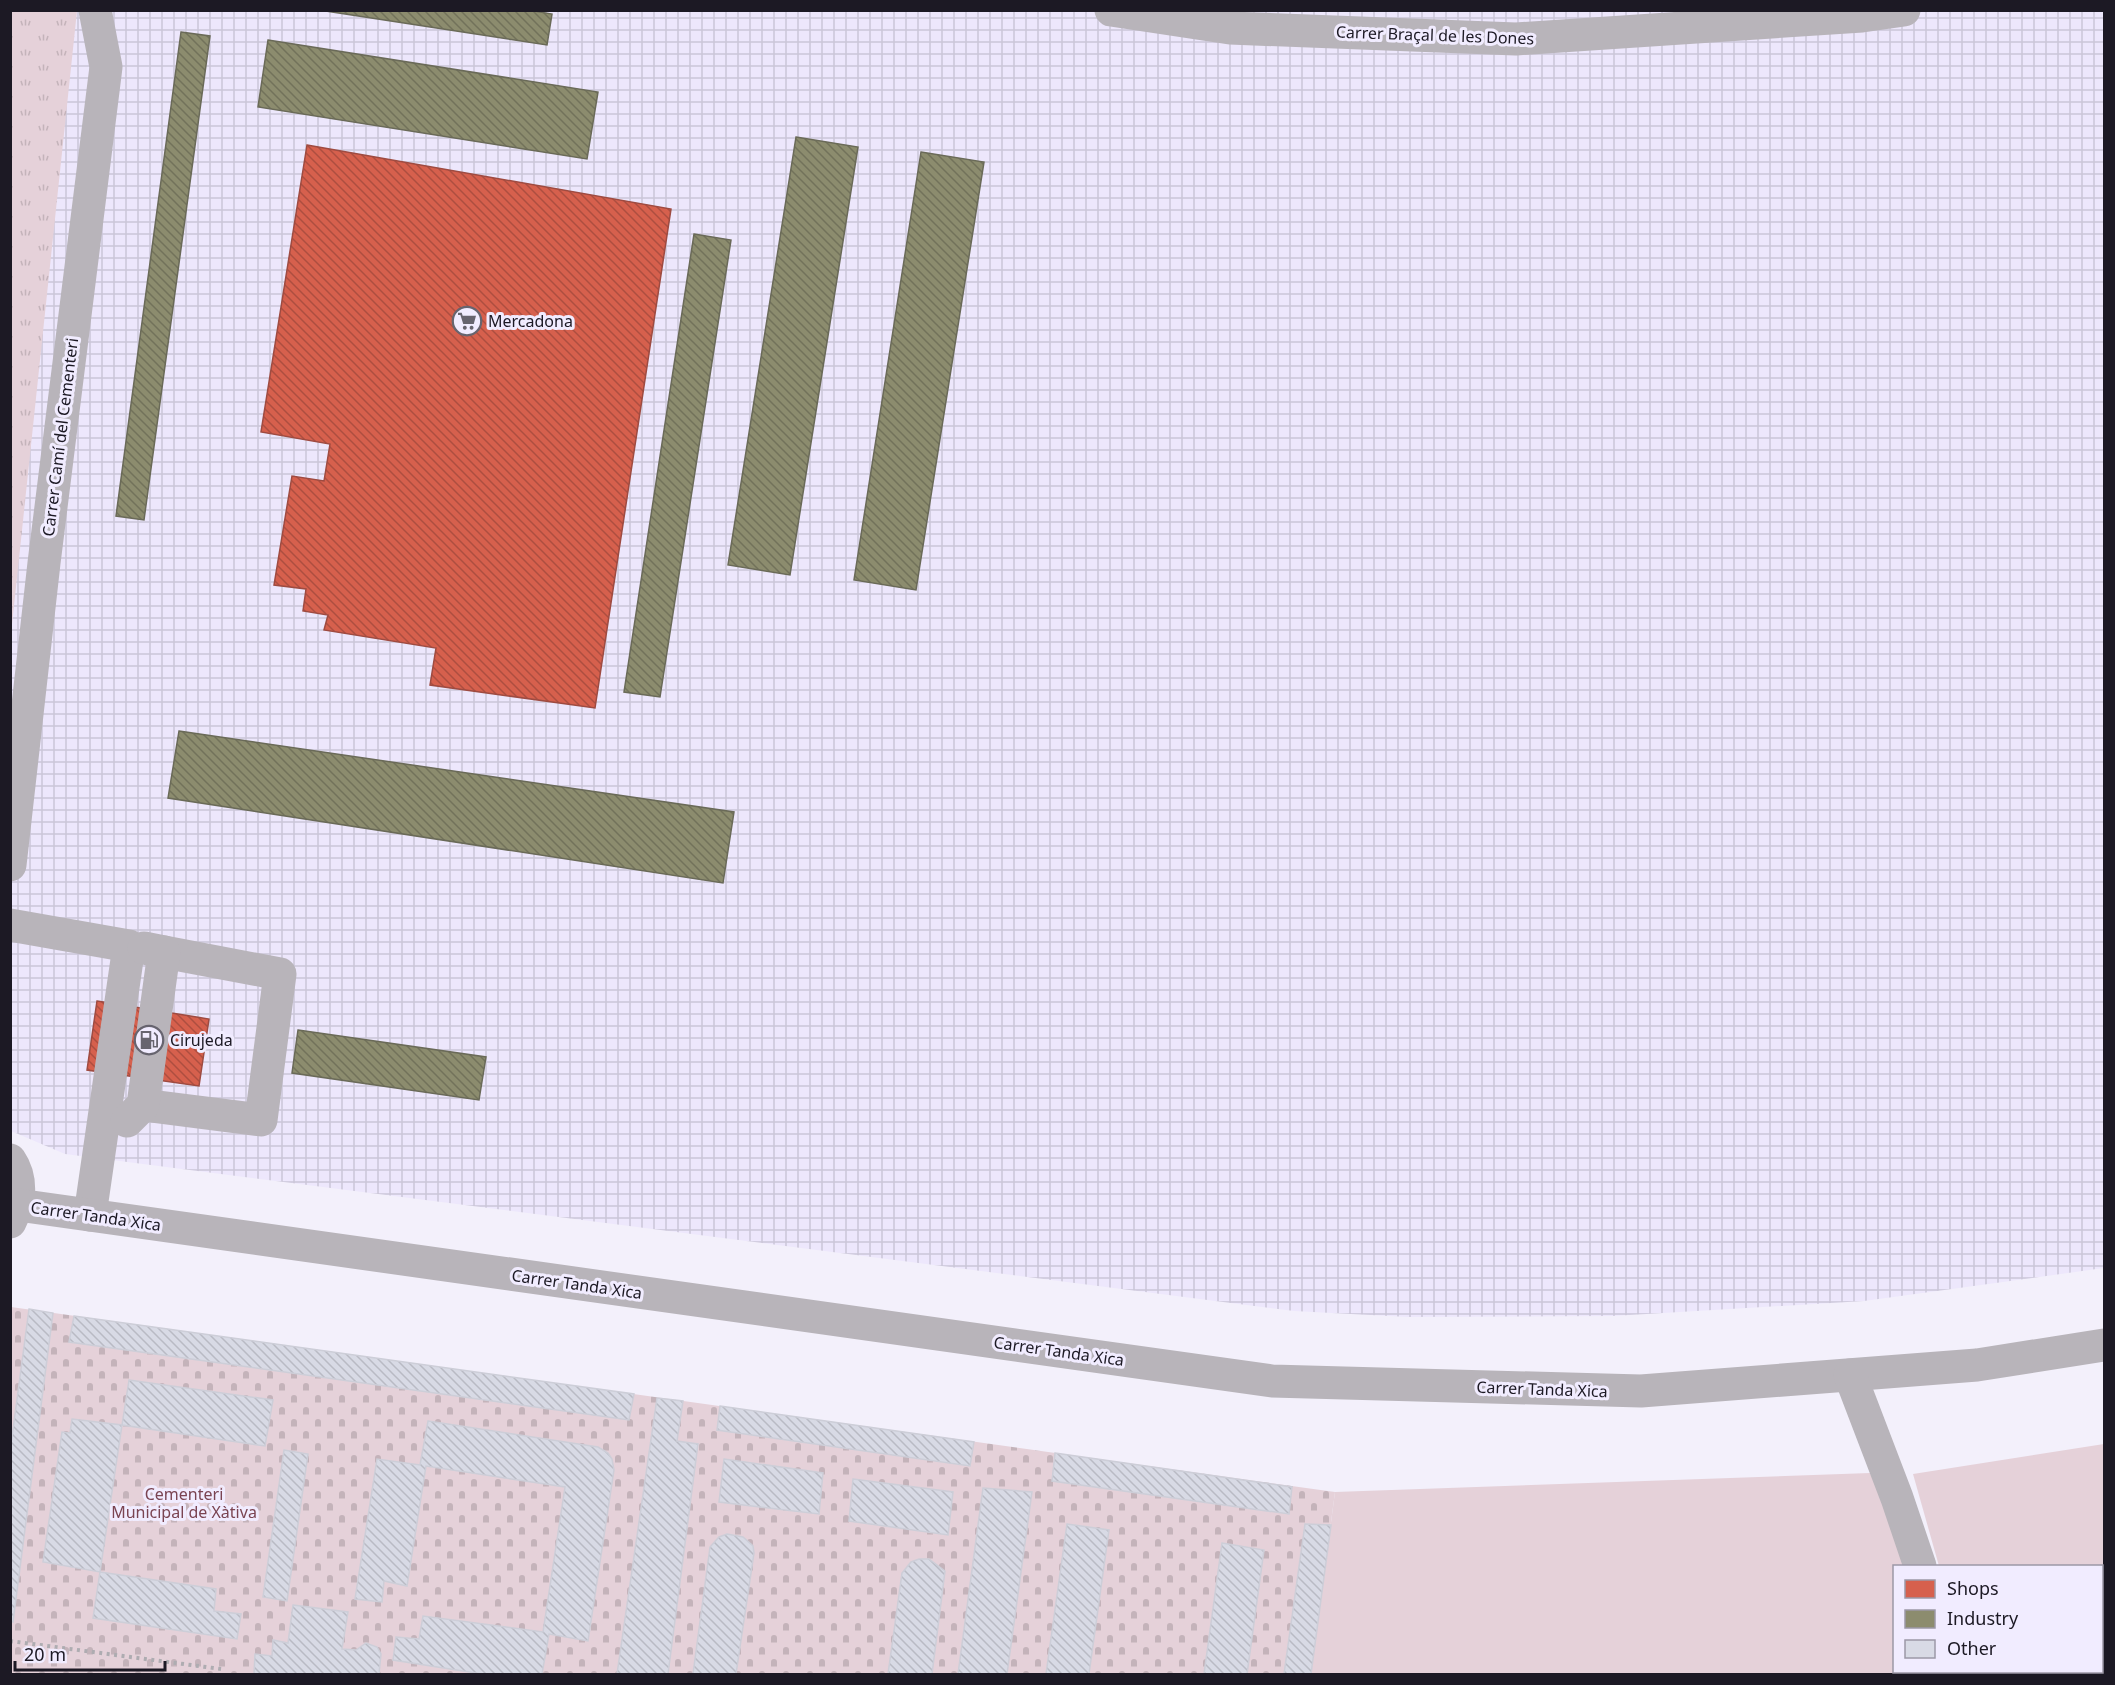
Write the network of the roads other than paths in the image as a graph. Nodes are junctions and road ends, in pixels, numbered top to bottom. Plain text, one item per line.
1 (95, 10) edge
2 (1111, 10) edge
3 (1889, 12) edge
4 (10, 865) edge
5 (10, 925) edge
6 (129, 946) junction
7 (164, 952) junction
8 (143, 1105) junction
9 (100, 1147) junction
10 (10, 1160) edge
11 (14, 1214) edge
12 (90, 1215) junction
13 (2104, 1345) edge
14 (1850, 1375) junction
15 (1920, 1565) edge

1 - 4 street, Carrer Camí del Cementeri
2 - 3 street, Carrer Braçal de les Dones
5 - 6 street
6 - 7 street
6 - 9 street
7 - 8 street
7 - 8 street
8 - 9 street
9 - 12 street
10 - 11 street
11 - 12 street, Carrer Tanda Xica
12 - 14 street, Carrer Tanda Xica
13 - 14 street, Carrer Tanda Xica
14 - 15 street

